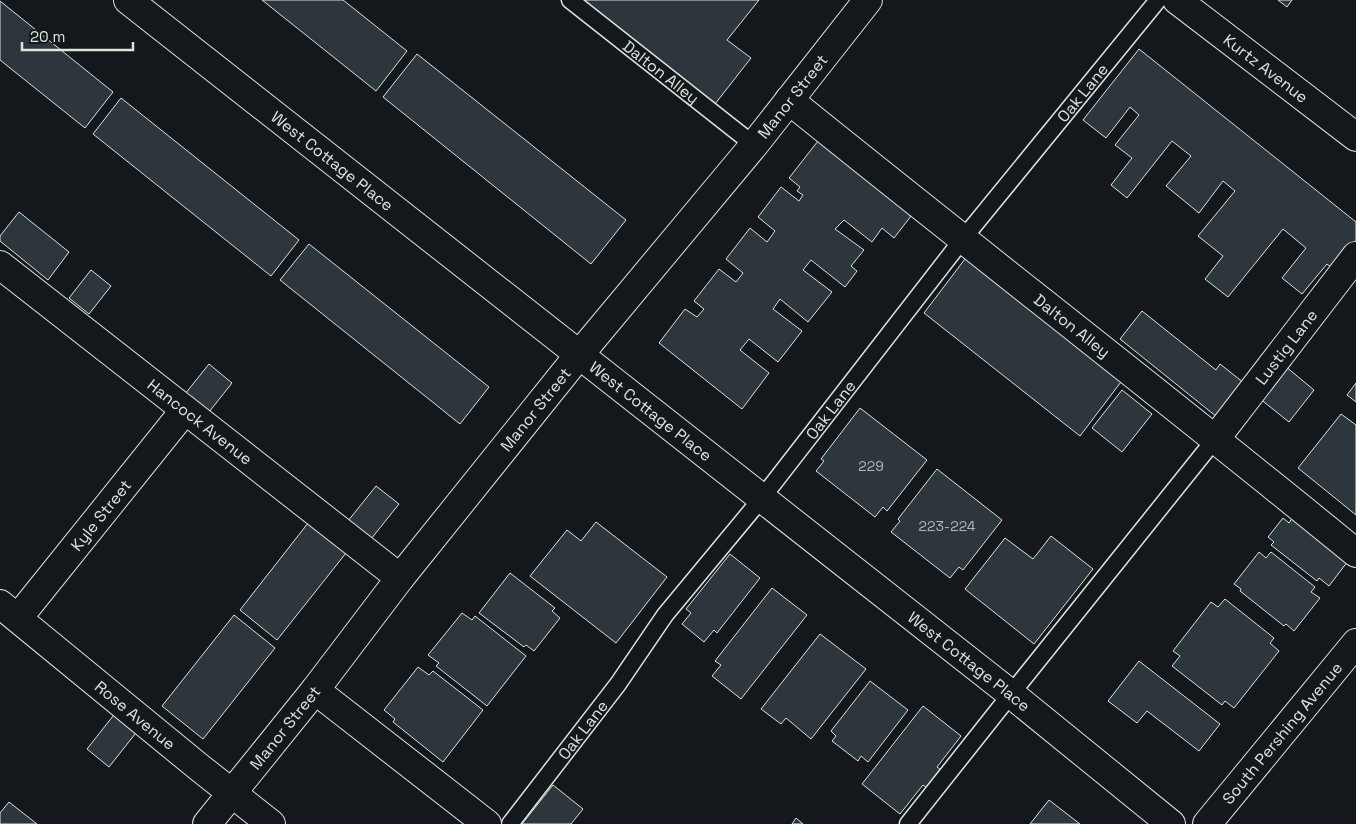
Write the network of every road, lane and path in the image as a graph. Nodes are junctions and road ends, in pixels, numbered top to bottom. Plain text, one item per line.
1 (128, 0) edge
2 (570, 0) edge
3 (868, 0) edge
4 (1158, 0) edge
5 (1177, 0) edge
6 (789, 100) junction
7 (1356, 136) edge
8 (754, 145) junction
9 (962, 240) junction
10 (1356, 256) edge
11 (0, 265) edge
12 (579, 354) junction
13 (184, 410) junction
14 (1216, 438) junction
15 (762, 498) junction
16 (1356, 553) edge
17 (400, 578) junction
18 (9, 611) edge
19 (1356, 643) edge
20 (315, 690) junction
21 (1011, 694) junction
22 (232, 793) junction
23 (207, 824) edge
24 (271, 824) edge
25 (487, 824) edge
26 (510, 824) edge
27 (908, 824) edge
28 (1171, 824) edge
29 (1207, 824) edge

1 - 12 street, West Cottage Place
2 - 8 lane, Dalton Alley
3 - 6 street, Manor Street
4 - 9 lane, Oak Lane
5 - 7 street, Kurtz Avenue
6 - 8 street, Manor Street
6 - 9 street, Dalton Alley
8 - 12 street, Manor Street
9 - 14 street, Dalton Alley
9 - 15 lane, Oak Lane
10 - 14 street, Lustig Lane
11 - 13 street, Hancock Avenue
12 - 15 street, West Cottage Place
12 - 17 street, Manor Street
13 - 17 street, Hancock Avenue
13 - 18 street, Kyle Street
14 - 16 street, Dalton Alley
14 - 21 lane
15 - 21 street, West Cottage Place
15 - 26 lane, Oak Lane
17 - 20 street, Manor Street
18 - 22 street, Rose Avenue
19 - 29 street, South Pershing Avenue
20 - 22 street, Manor Street
20 - 25 street
21 - 27 lane
21 - 28 street, West Cottage Place
22 - 23 street, Manor Street
22 - 24 street, Rose Avenue

